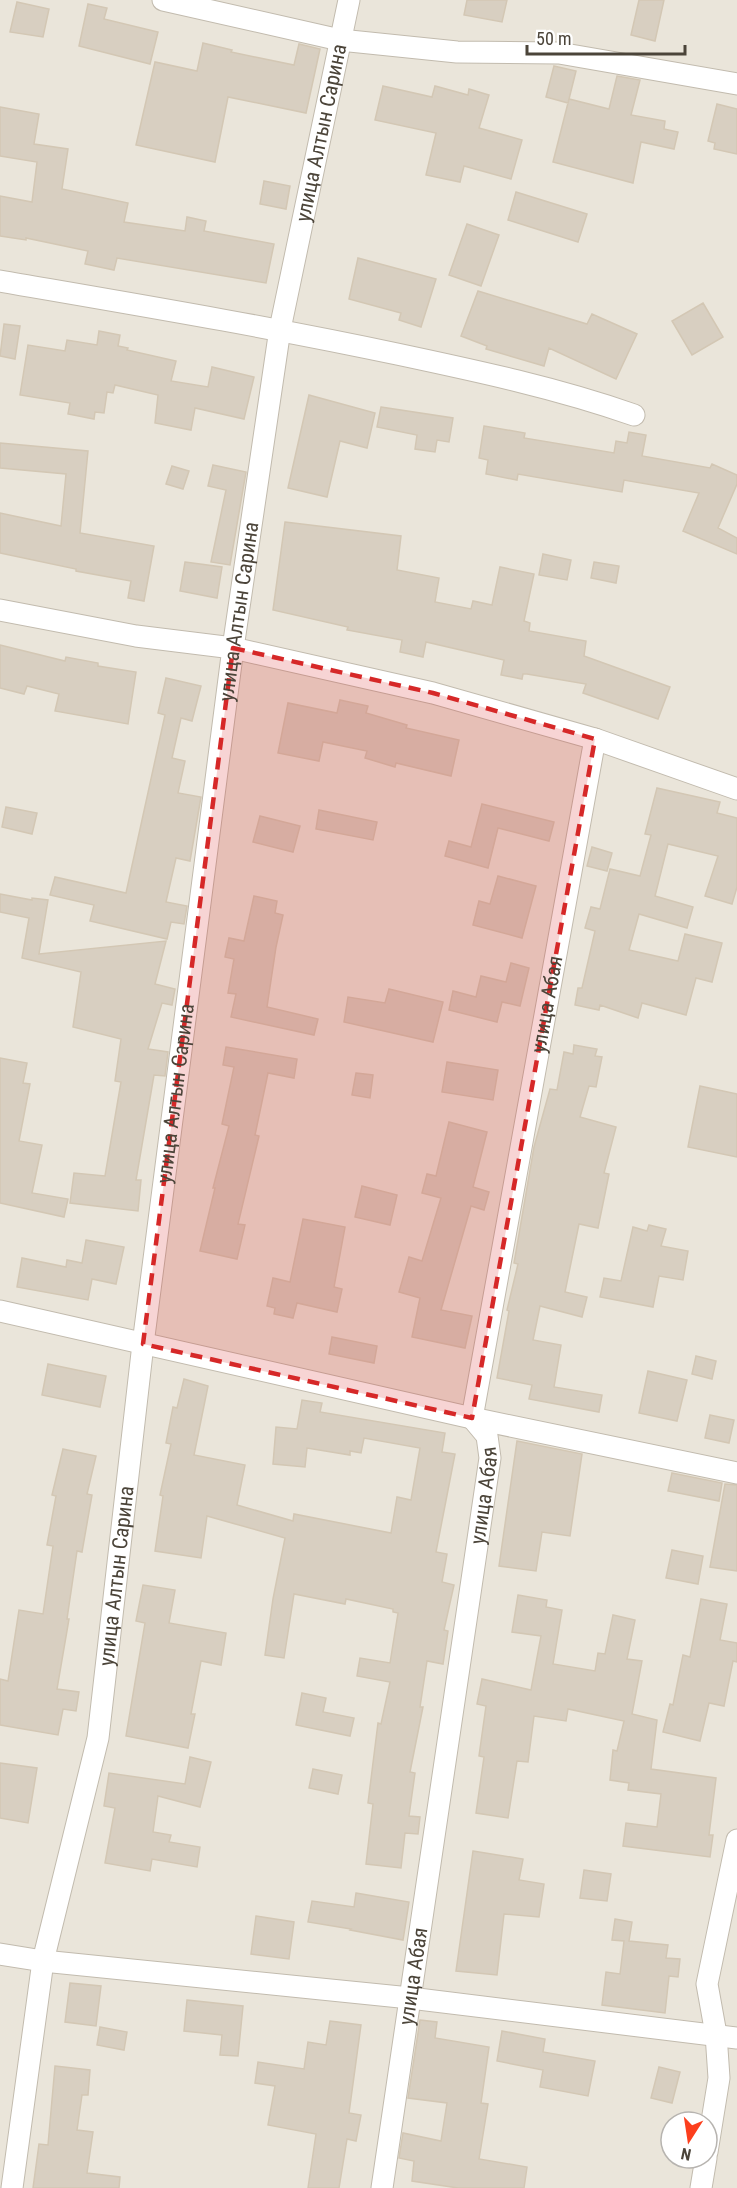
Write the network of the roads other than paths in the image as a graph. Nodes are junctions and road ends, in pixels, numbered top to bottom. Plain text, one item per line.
1 (163, 0) edge
2 (349, 0) edge
3 (340, 40) junction
4 (737, 84) edge
5 (0, 282) edge
6 (280, 329) junction
7 (634, 415) dead end
8 (0, 610) edge
9 (232, 648) junction
10 (595, 739) junction
11 (737, 789) edge
12 (0, 1311) edge
13 (143, 1344) junction
14 (472, 1418) junction
15 (737, 1473) edge
16 (737, 1840) edge
17 (0, 1954) edge
18 (43, 1961) junction
19 (410, 1998) junction
20 (716, 2034) junction
21 (737, 2038) edge
22 (714, 2110) edge
23 (704, 2170) edge
24 (12, 2188) edge
25 (382, 2188) edge
26 (701, 2188) edge

1 - 3 street
2 - 3 street, улица Алтын Сарина
3 - 4 street
3 - 6 street, улица Алтын Сарина
5 - 6 street
6 - 7 street
6 - 9 street, улица Алтын Сарина
8 - 9 street
9 - 10 street
9 - 13 street, улица Алтын Сарина
10 - 11 street
10 - 14 street, улица Абая
12 - 13 street
13 - 14 street
13 - 18 street, улица Алтын Сарина
14 - 15 street
14 - 19 street, улица Абая
16 - 20 street
17 - 18 street
18 - 19 street
18 - 24 street, улица Алтын Сарина
19 - 20 street
19 - 25 street, улица Абая
20 - 21 street
20 - 22 street
23 - 26 street

